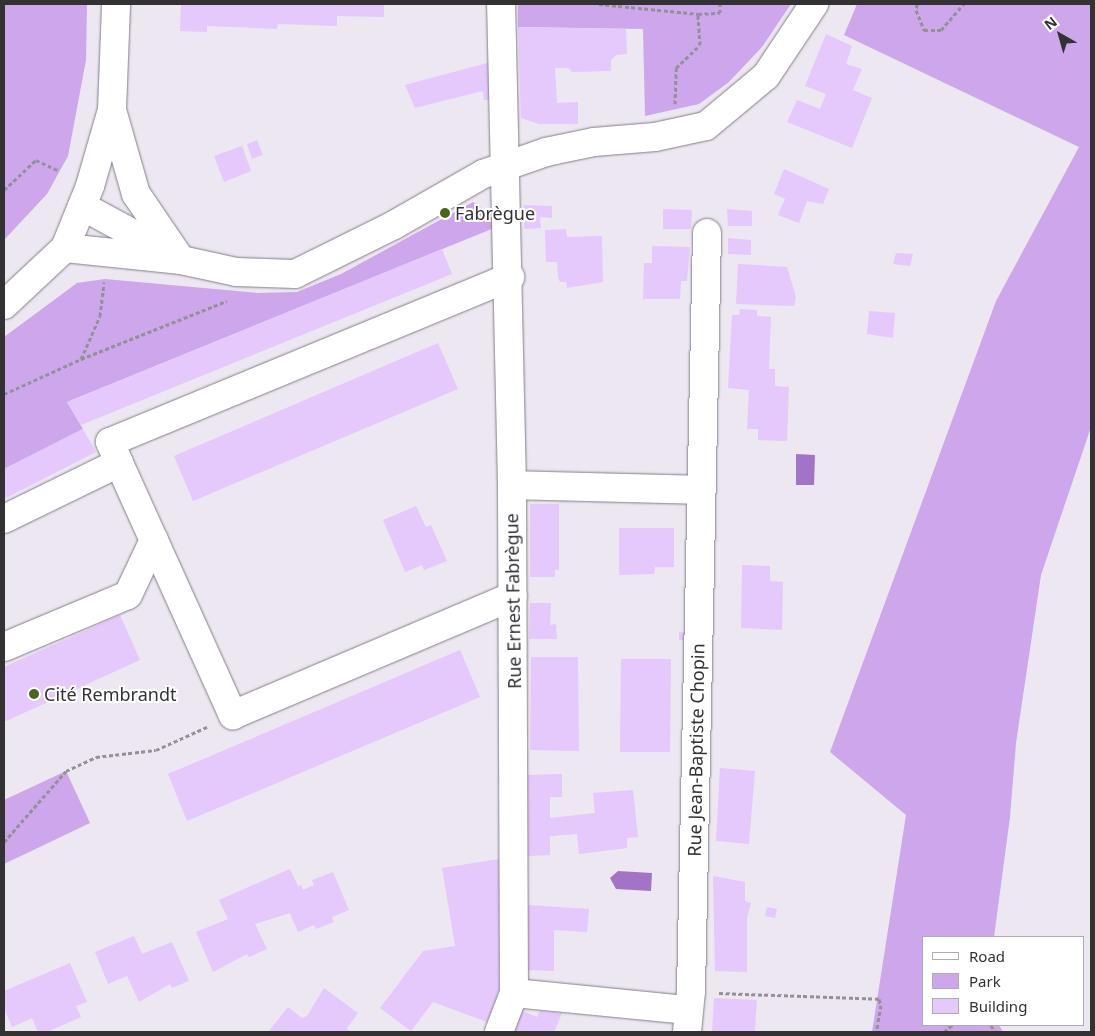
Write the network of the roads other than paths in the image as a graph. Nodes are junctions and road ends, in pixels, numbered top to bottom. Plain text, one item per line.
1 (116, 4) edge
2 (501, 4) edge
3 (814, 4) edge
4 (112, 110) junction
5 (504, 166) junction
6 (82, 206) junction
7 (706, 233) dead end
8 (65, 248) junction
9 (181, 260) junction
10 (510, 277) junction
11 (4, 305) edge
12 (119, 463) junction
13 (512, 486) junction
14 (702, 490) junction
15 (4, 519) edge
16 (154, 540) junction
17 (513, 596) junction
18 (4, 647) edge
19 (514, 993) junction
20 (689, 1011) edge
21 (499, 1032) edge

1 - 4 street
2 - 5 street, Rue Ernest Fabrègue
3 - 5 street
4 - 6 street
4 - 9 street
5 - 9 street
5 - 10 street, Rue Ernest Fabrègue
6 - 8 street
6 - 9 street
7 - 14 street, Rue Jean-Baptiste Chopin
8 - 9 street
8 - 11 street
10 - 12 street
10 - 13 street, Rue Ernest Fabrègue
12 - 15 street
12 - 16 street
13 - 14 street
13 - 17 street, Rue Ernest Fabrègue
14 - 20 street, Rue Jean-Baptiste Chopin
16 - 17 street
16 - 18 street
17 - 19 street, Rue Ernest Fabrègue
19 - 20 street
19 - 21 street, Rue Ernest Fabrègue

